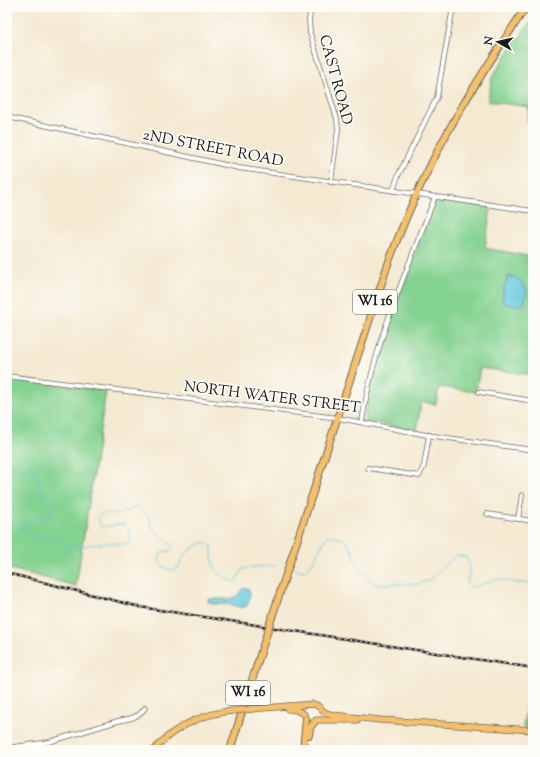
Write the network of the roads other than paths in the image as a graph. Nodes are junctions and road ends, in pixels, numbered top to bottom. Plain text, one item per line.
1 (311, 7) edge
2 (453, 7) edge
3 (526, 7) edge
4 (7, 117) edge
5 (331, 182) junction
6 (393, 191) junction
7 (416, 194) junction
8 (435, 197) junction
9 (533, 211) edge
10 (7, 376) edge
11 (479, 392) dead end
12 (533, 400) edge
13 (338, 418) junction
14 (362, 422) junction
15 (429, 435) junction
16 (533, 450) edge
17 (368, 468) dead end
18 (522, 495) dead end
19 (487, 514) dead end
20 (518, 518) junction
21 (533, 521) edge
22 (308, 706) junction
23 (145, 708) dead end
24 (252, 709) junction
25 (320, 709) junction
26 (305, 716) junction
27 (380, 720) junction
28 (316, 721) junction
29 (188, 724) junction
30 (533, 730) edge
31 (7, 748) edge
32 (86, 750) edge
33 (109, 750) edge
34 (154, 750) edge
35 (158, 750) edge
36 (230, 750) edge
37 (304, 750) edge
38 (307, 750) edge

1 - 5 street, CAST ROAD
2 - 6 street
3 - 7 highway, WI 16
4 - 5 street, 2ND STREET ROAD
5 - 6 street, 2ND STREET ROAD
6 - 7 street, 2ND STREET ROAD
7 - 8 street, 2ND STREET ROAD
7 - 13 highway, WI 16
8 - 9 street, 2ND STREET ROAD
8 - 14 street
10 - 13 street, NORTH WATER STREET
11 - 12 street
13 - 14 street, NORTH WATER STREET
13 - 36 highway, WI 16, bridge
14 - 15 street, NORTH WATER STREET
15 - 16 street, NORTH WATER STREET
15 - 17 street
18 - 20 street
19 - 20 street
20 - 21 street
22 - 24 main road
22 - 25 main road
22 - 26 main road
23 - 31 street
24 - 26 main road
24 - 29 main road, bridge
25 - 27 main road
25 - 28 main road
26 - 28 main road
26 - 37 highway
27 - 28 main road
27 - 30 main road
28 - 38 highway
29 - 34 main road
29 - 35 main road
32 - 33 street

